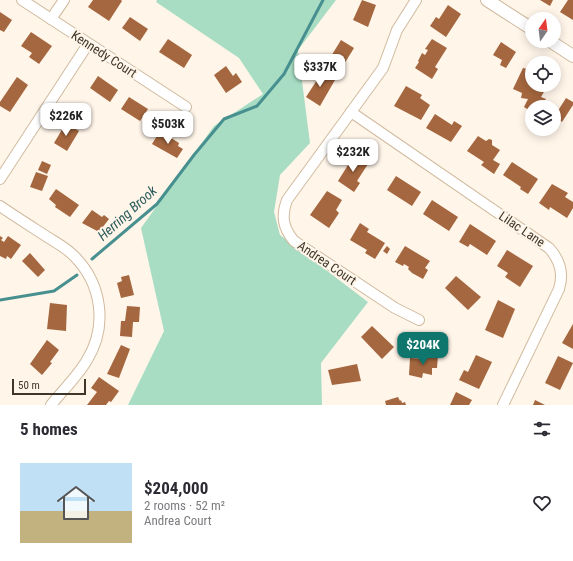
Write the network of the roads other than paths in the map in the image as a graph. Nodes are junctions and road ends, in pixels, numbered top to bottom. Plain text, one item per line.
1 (22, 0) edge
2 (64, 0) edge
3 (416, 0) edge
4 (487, 0) edge
5 (51, 19) junction
6 (525, 24) edge
7 (88, 44) junction
8 (561, 48) edge
9 (573, 56) edge
10 (186, 107) dead end
11 (351, 112) junction
12 (0, 179) edge
13 (0, 206) edge
14 (419, 320) dead end
15 (50, 405) edge
16 (503, 405) edge

1 - 5 street, Kennedy Court
2 - 5 street
3 - 11 street, Andrea Court
4 - 6 street
5 - 7 street, Kennedy Court
7 - 10 street, Kennedy Court
7 - 12 street
8 - 9 street
11 - 14 street, Andrea Court
11 - 16 street, Lilac Lane
13 - 15 street

